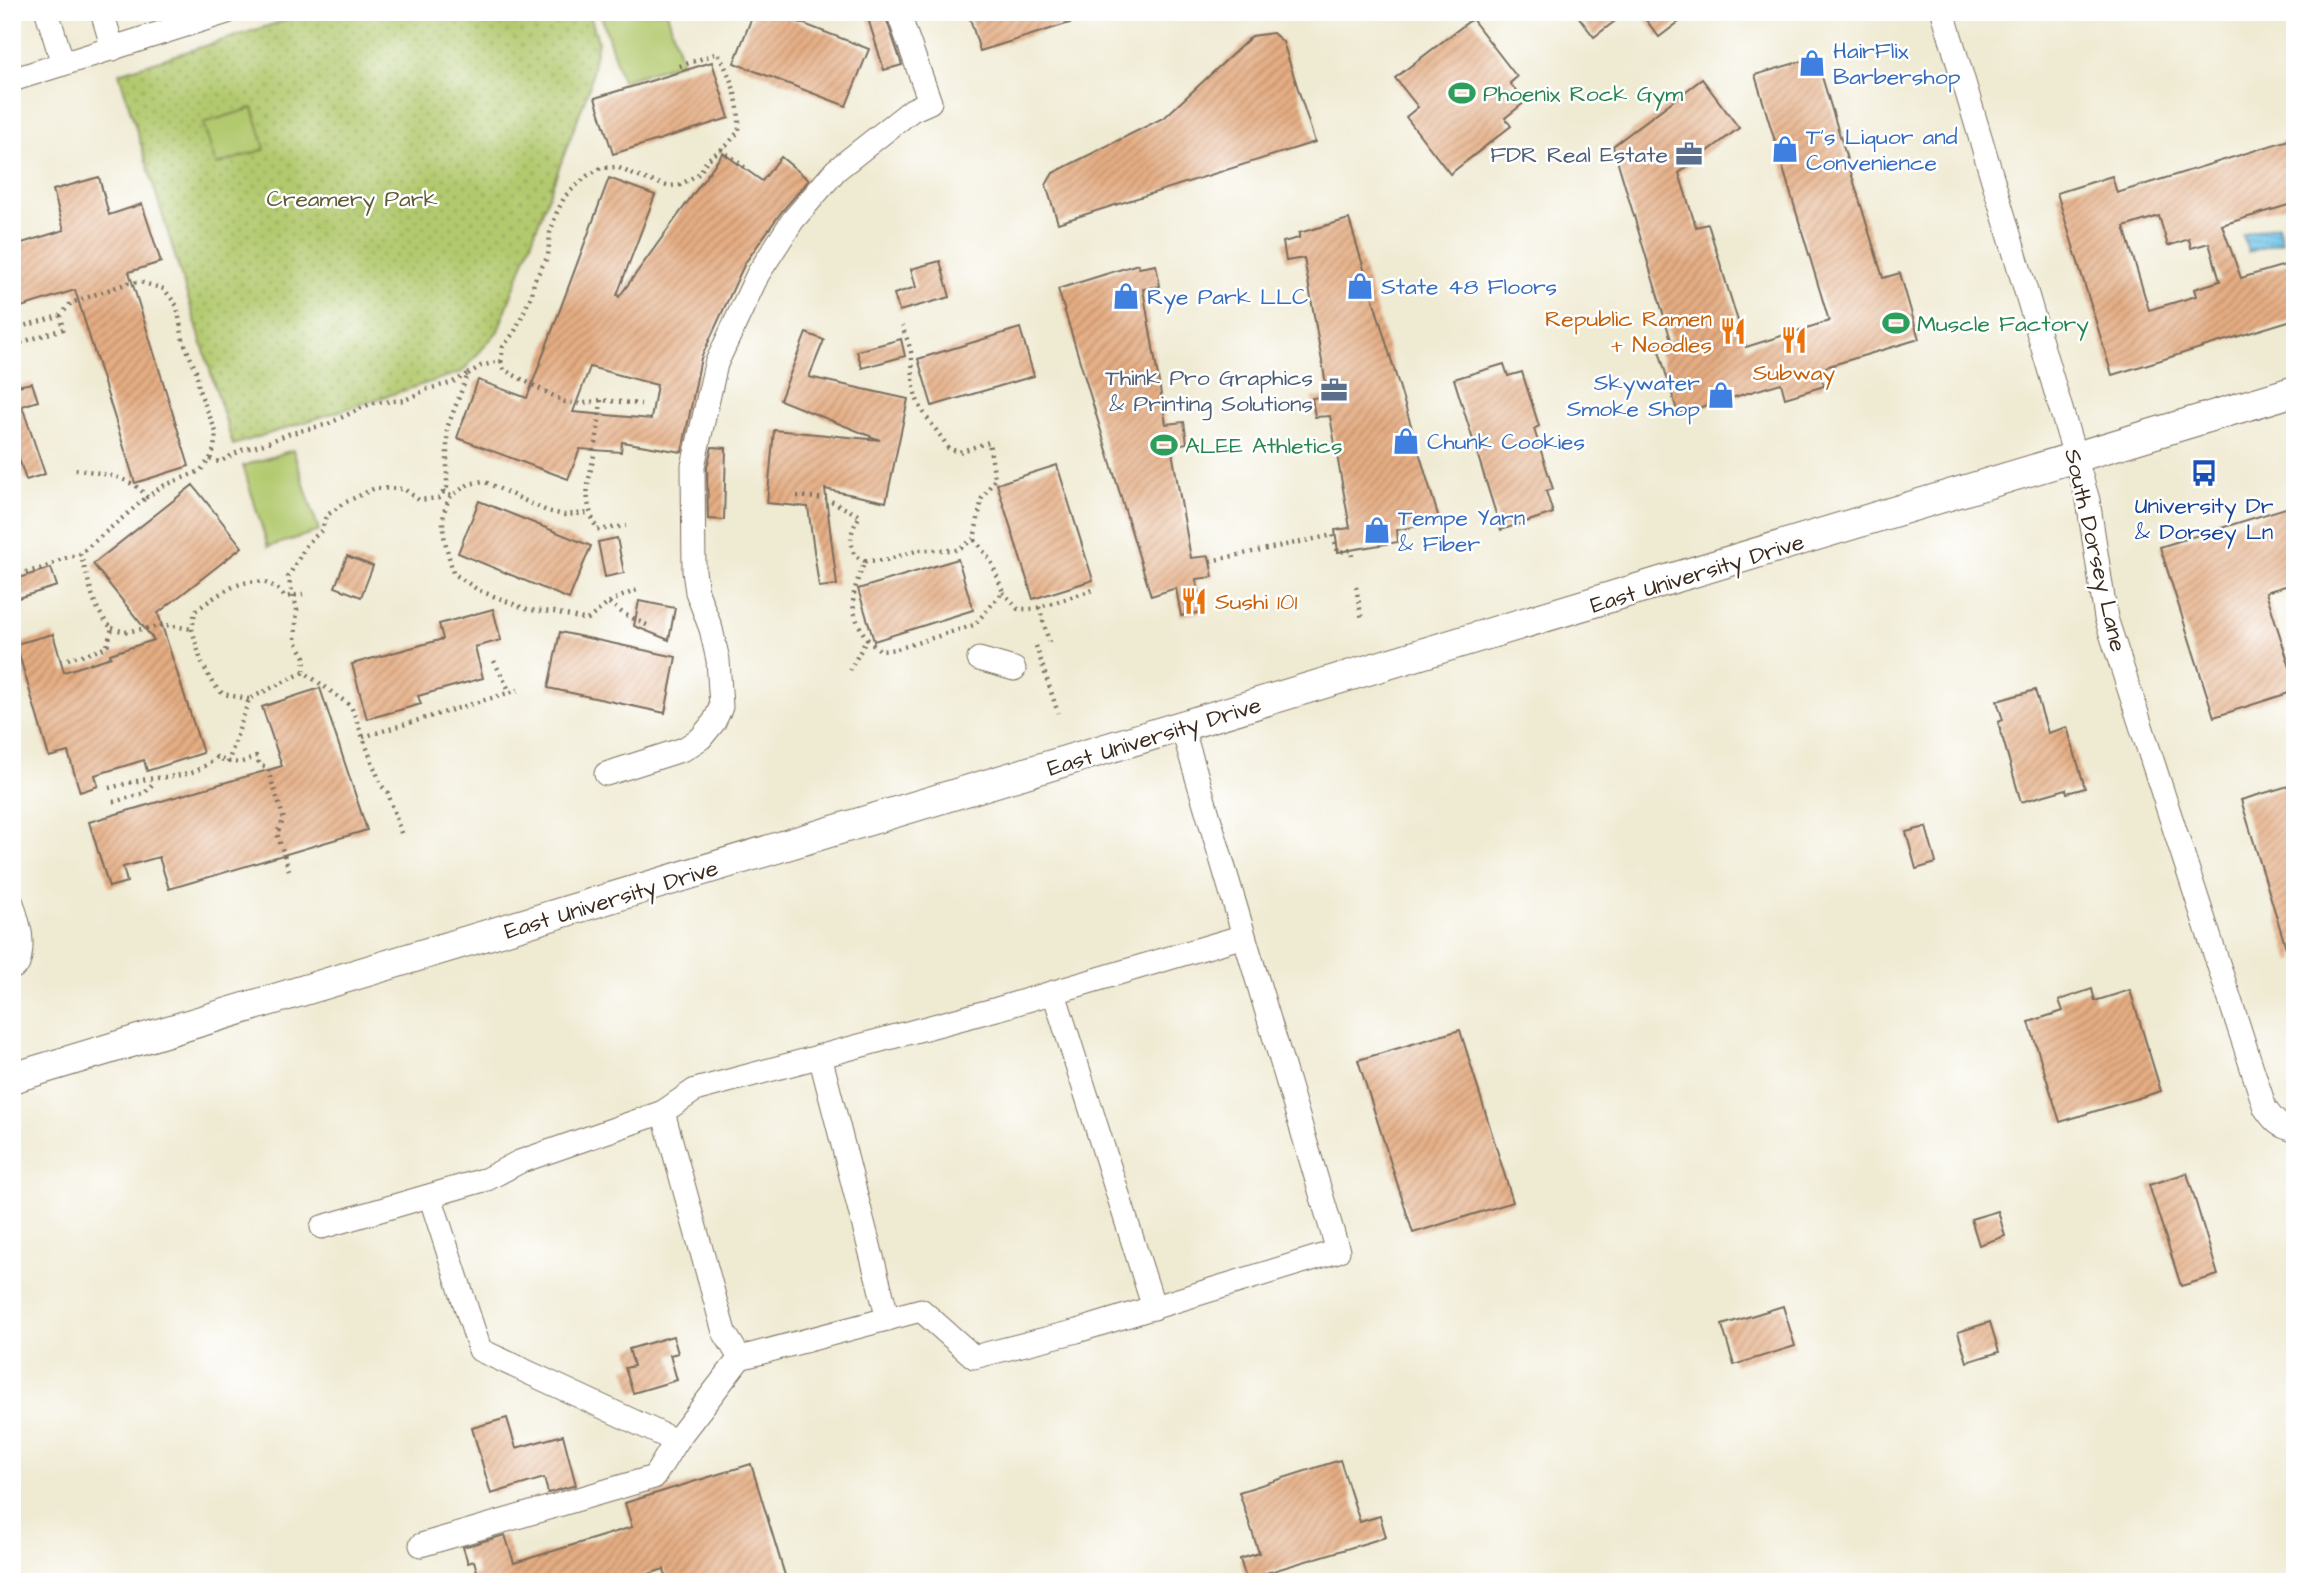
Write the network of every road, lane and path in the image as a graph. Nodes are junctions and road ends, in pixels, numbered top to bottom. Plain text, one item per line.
1 (47, 12) edge
2 (102, 12) edge
3 (227, 12) edge
4 (898, 12) edge
5 (1943, 12) edge
6 (113, 49) junction
7 (63, 64) junction
8 (677, 67) dead end
9 (12, 80) edge
10 (721, 149) junction
11 (748, 170) dead end
12 (60, 316) junction
13 (902, 326) dead end
14 (12, 329) edge
15 (13, 345) edge
16 (501, 361) junction
17 (468, 374) junction
18 (2295, 391) edge
19 (601, 400) junction
20 (641, 404) dead end
21 (2077, 458) junction
22 (211, 459) junction
23 (75, 469) dead end
24 (443, 491) junction
25 (147, 496) junction
26 (451, 496) junction
27 (797, 496) dead end
28 (590, 513) junction
29 (626, 526) dead end
30 (974, 538) junction
31 (80, 554) junction
32 (1352, 556) dead end
33 (865, 561) junction
34 (1210, 561) dead end
35 (12, 575) edge
36 (1356, 587) dead end
37 (639, 589) dead end
38 (1093, 590) dead end
39 (1003, 592) junction
40 (303, 594) dead end
41 (293, 597) junction
42 (609, 603) junction
43 (1039, 607) junction
44 (1362, 620) dead end
45 (649, 626) dead end
46 (112, 628) junction
47 (192, 629) junction
48 (867, 639) junction
49 (1049, 642) dead end
50 (1036, 646) dead end
51 (68, 659) dead end
52 (979, 659) dead end
53 (494, 661) dead end
54 (1014, 669) dead end
55 (850, 670) dead end
56 (304, 672) junction
57 (518, 690) dead end
58 (510, 692) junction
59 (249, 699) junction
60 (1058, 713) dead end
61 (1182, 727) junction
62 (363, 737) junction
63 (228, 763) junction
64 (606, 774) dead end
65 (156, 780) junction
66 (109, 788) dead end
67 (113, 802) dead end
68 (402, 836) dead end
69 (289, 870) dead end
70 (12, 904) edge
71 (1244, 936) junction
72 (12, 968) edge
73 (1054, 993) junction
74 (820, 1056) junction
75 (12, 1078) edge
76 (663, 1112) junction
77 (2295, 1130) edge
78 (430, 1196) junction
79 (322, 1227) dead end
80 (1154, 1308) junction
81 (888, 1319) junction
82 (740, 1358) junction
83 (676, 1441) junction
84 (421, 1545) dead end

1 - 7 street
2 - 6 street
3 - 6 street
4 - 64 street
5 - 21 street, South Dorsey Lane
6 - 7 street
7 - 9 street
8 - 10 path
10 - 11 path
10 - 16 path
12 - 14 path
12 - 15 path
12 - 22 path
13 - 30 path
16 - 17 path
16 - 19 path
17 - 22 path
17 - 24 path
18 - 21 main road, East University Drive
19 - 20 path
19 - 28 path
21 - 61 main road, East University Drive
21 - 77 street, South Dorsey Lane
22 - 25 path
23 - 25 path
24 - 26 path
24 - 41 path
25 - 31 path
26 - 28 path
26 - 42 path
27 - 33 path
28 - 29 path
30 - 33 path
30 - 39 path
31 - 35 path
31 - 46 path
32 - 34 path
33 - 48 path
36 - 44 path
37 - 42 path
38 - 43 path
39 - 43 path
39 - 48 path
40 - 41 path
41 - 47 path
41 - 56 path
42 - 45 path
43 - 49 path
46 - 47 path
46 - 51 path
47 - 59 path
48 - 55 path
50 - 60 path
52 - 54 street
53 - 58 path
56 - 59 path
56 - 62 path
57 - 58 path
58 - 62 path
59 - 63 path
61 - 71 street
61 - 75 main road, East University Drive
62 - 68 path
63 - 65 path
63 - 69 path
65 - 66 path
65 - 67 path
70 - 72 street
71 - 73 street
71 - 80 street
73 - 74 street
73 - 80 street
74 - 76 street
74 - 81 street
76 - 78 street
76 - 82 street
78 - 79 street
78 - 83 street
80 - 81 street
81 - 82 street
82 - 83 street
83 - 84 street

